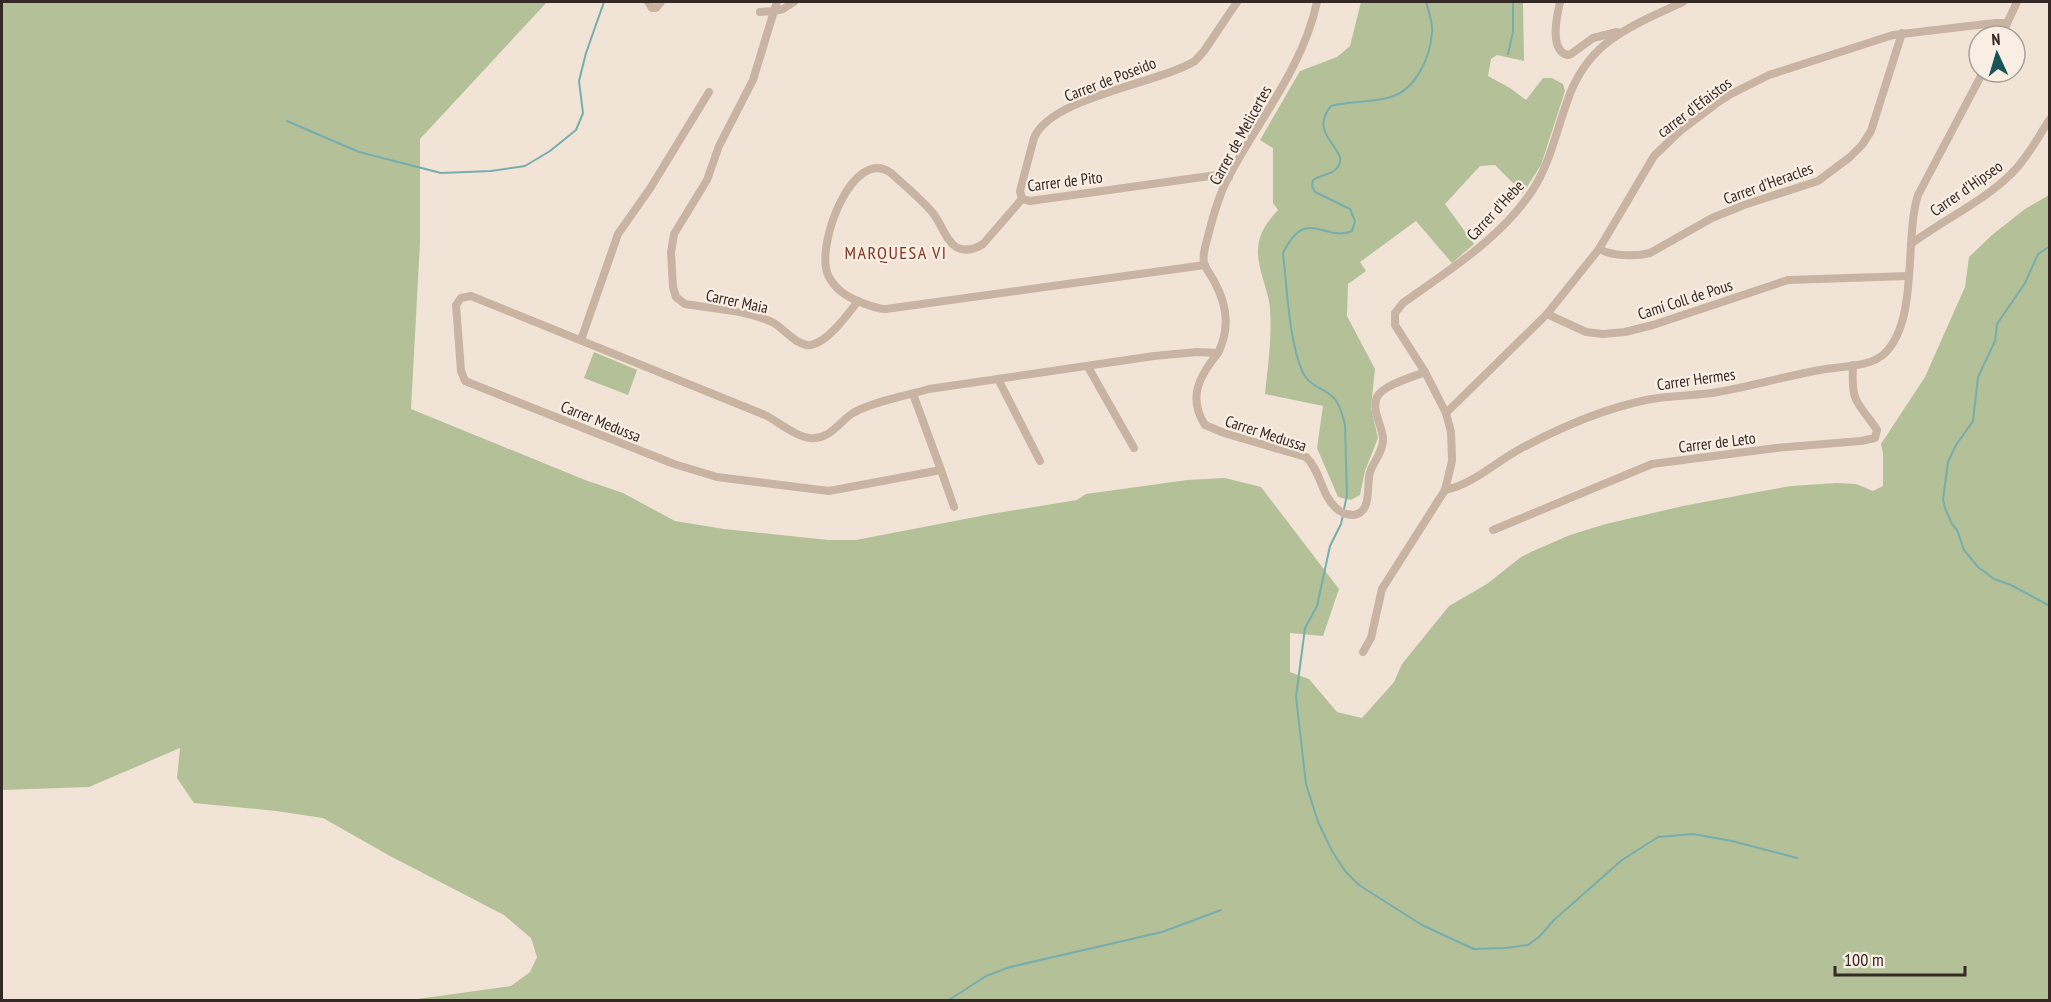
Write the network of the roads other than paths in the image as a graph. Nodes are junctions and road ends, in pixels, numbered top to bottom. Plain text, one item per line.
1 (648, 2) edge
2 (661, 2) edge
3 (777, 2) edge
4 (794, 2) edge
5 (1237, 2) edge
6 (1317, 2) edge
7 (1560, 2) edge
8 (1683, 2) edge
9 (2017, 2) edge
10 (774, 11) junction
11 (760, 12) dead end
12 (2007, 23) joint
13 (1620, 32) junction
14 (1902, 33) junction
15 (1977, 84) edge
16 (709, 93) dead end
17 (2049, 119) edge
18 (1229, 177) junction
19 (1022, 199) junction
20 (1911, 244) junction
21 (1599, 249) junction
22 (1204, 265) junction
23 (1909, 276) junction
24 (858, 301) junction
25 (1547, 314) junction
26 (581, 340) junction
27 (1218, 353) junction
28 (1853, 365) junction
29 (1088, 367) junction
30 (1425, 372) junction
31 (998, 379) junction
32 (913, 394) junction
33 (1446, 413) junction
34 (1134, 448) dead end
35 (1040, 461) dead end
36 (941, 470) junction
37 (1445, 490) junction
38 (954, 507) dead end
39 (1493, 530) dead end
40 (1363, 652) dead end

1 - 2 street
3 - 10 street
4 - 10 street
5 - 19 street, Carrer de Poseido
6 - 18 street, Carrer de Melicertes
7 - 13 street
8 - 13 street, Carrer d'Hebe
9 - 12 street
10 - 11 street
10 - 24 street, Carrer Maia
12 - 14 street, carrer d'Efaistos
13 - 30 street, Carrer d'Hebe
14 - 21 street, carrer d'Efaistos
14 - 21 street, Carrer d'Heracles
15 - 20 street
16 - 26 street
17 - 20 street, Carrer d'Hipseo
18 - 19 street, Carrer de Pito
18 - 22 street, Carrer de Melicertes
19 - 24 street, Carrer de Pito
20 - 23 street
21 - 25 street, carrer d'Efaistos
22 - 24 street
22 - 27 street
23 - 25 street, Camí Coll de Pous
23 - 28 street, Carrer Hermes
25 - 33 street
26 - 32 street, Carrer Medussa
26 - 36 street, Carrer Medussa
27 - 29 street, Carrer Medussa
27 - 30 street, Carrer Medussa
28 - 37 street, Carrer Hermes
28 - 39 street, Carrer de Leto
29 - 31 street, Carrer Medussa
29 - 34 street
30 - 33 street, Carrer d'Hebe
31 - 32 street, Carrer Medussa
31 - 35 street
32 - 36 street
33 - 37 street
36 - 38 street
37 - 40 street

